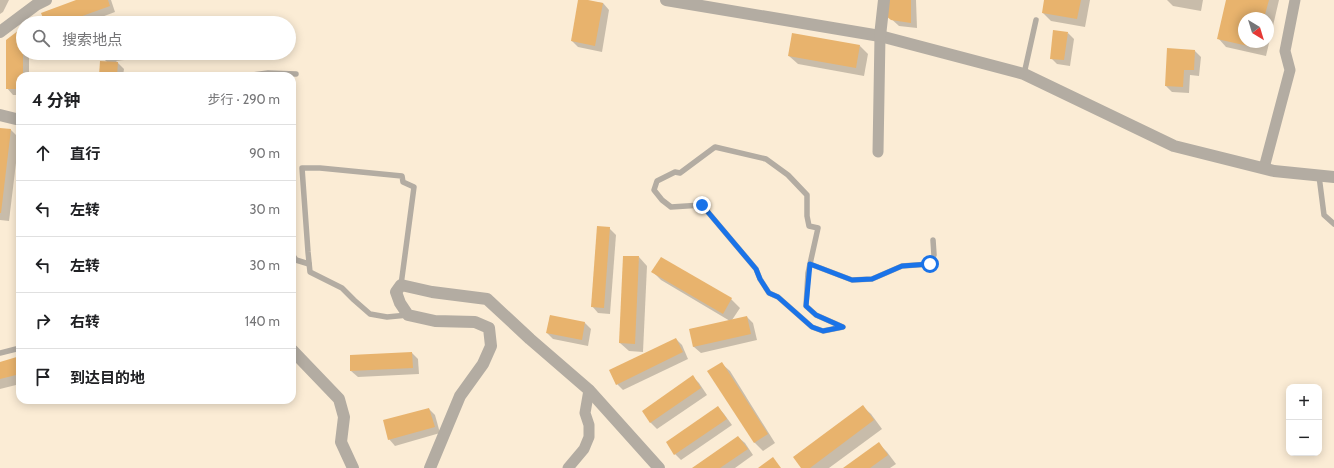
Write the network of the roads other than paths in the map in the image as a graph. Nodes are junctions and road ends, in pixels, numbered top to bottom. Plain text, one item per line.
1 (46, 0) edge
2 (666, 0) edge
3 (884, 0) edge
4 (1295, 0) edge
5 (21, 16) edge
6 (16, 20) edge
7 (1036, 20) dead end
8 (0, 32) edge
9 (880, 36) junction
10 (1024, 74) junction
11 (0, 114) edge
12 (16, 119) edge
13 (878, 152) dead end
14 (1264, 168) junction
15 (1319, 176) junction
16 (1334, 177) edge
17 (1334, 224) edge
18 (933, 240) dead end
19 (296, 260) edge
20 (309, 264) junction
21 (810, 264) junction
22 (401, 285) junction
23 (408, 315) junction
24 (16, 349) edge
25 (0, 353) edge
26 (296, 354) edge
27 (589, 390) junction
28 (353, 468) edge
29 (430, 468) edge
30 (568, 468) edge
31 (658, 468) edge

1 - 5 street
2 - 9 street
3 - 9 street
4 - 14 street
6 - 8 street
7 - 10 lane
9 - 10 street
9 - 13 street
10 - 14 street
11 - 12 street
14 - 15 street
15 - 16 street
15 - 17 lane
18 - 21 lane
19 - 20 lane
20 - 22 lane
20 - 23 lane
21 - 21 lane
22 - 23 street
22 - 27 street
23 - 29 street
24 - 25 lane
26 - 28 street
27 - 30 street
27 - 31 street

